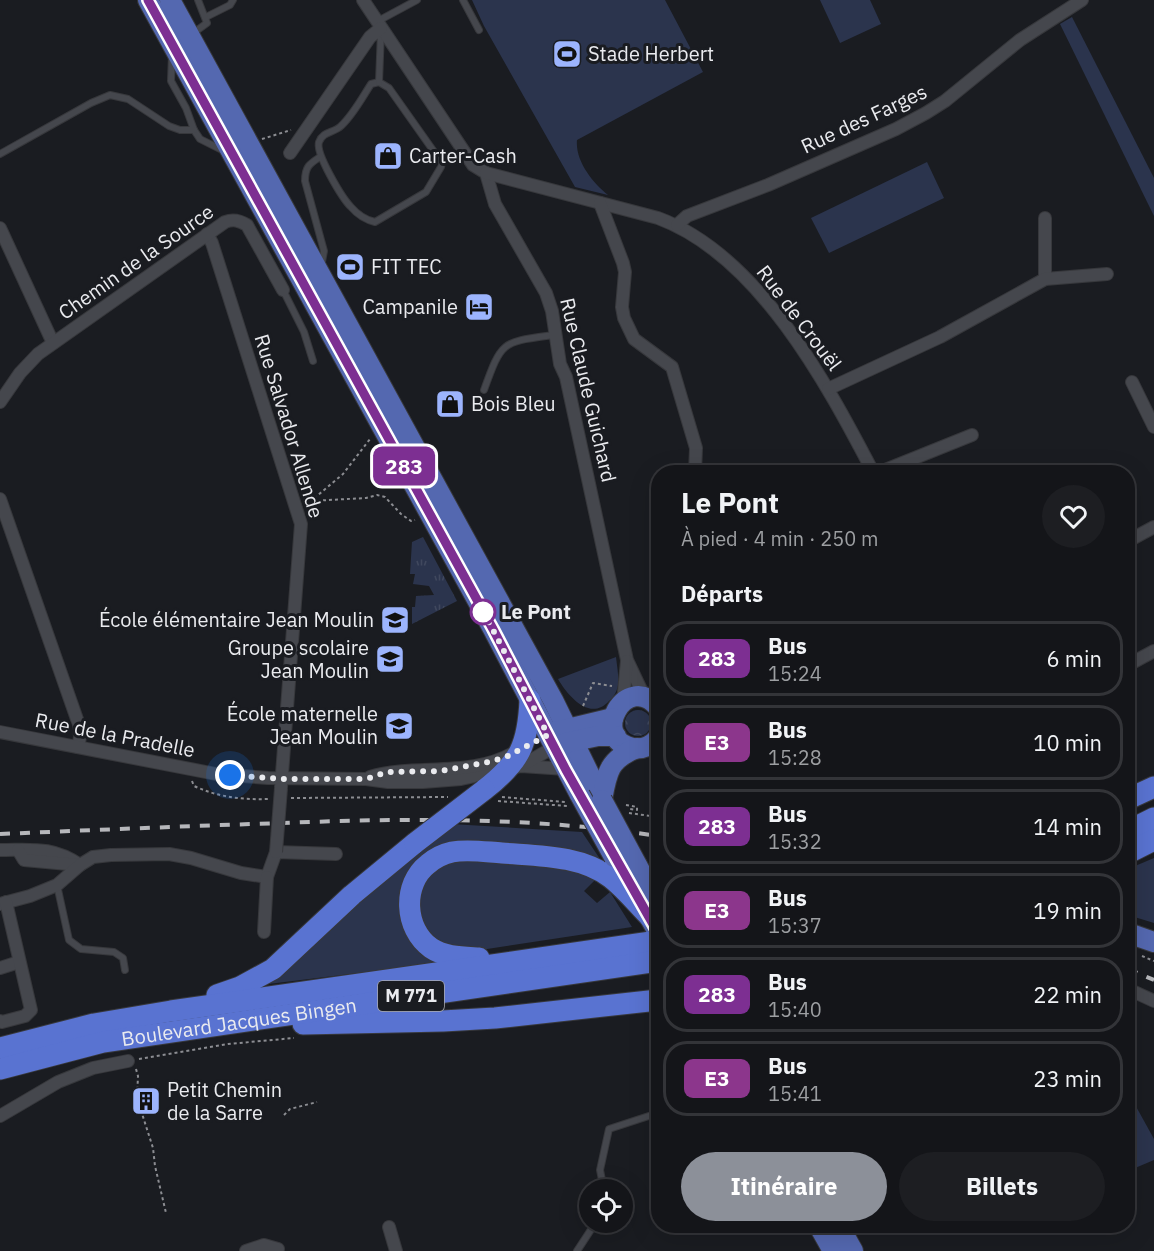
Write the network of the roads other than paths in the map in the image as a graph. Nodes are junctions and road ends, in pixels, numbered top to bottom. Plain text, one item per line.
1 (148, 0) edge
2 (170, 0) edge
3 (198, 0) edge
4 (233, 0) edge
5 (363, 0) edge
6 (417, 0) edge
7 (463, 0) edge
8 (1082, 0) edge
9 (206, 17) junction
10 (379, 25) junction
11 (479, 30) dead end
12 (181, 41) junction
13 (379, 82) junction
14 (194, 130) junction
15 (290, 153) dead end
16 (0, 154) edge
17 (320, 157) junction
18 (486, 173) junction
19 (245, 174) junction
20 (600, 203) junction
21 (1045, 218) dead end
22 (677, 225) junction
23 (0, 228) edge
24 (207, 234) junction
25 (320, 274) junction
26 (1107, 274) dead end
27 (1045, 279) junction
28 (283, 290) joint
29 (554, 336) junction
30 (52, 343) junction
31 (313, 361) dead end
32 (20, 373) junction
33 (1132, 382) dead end
34 (0, 385) edge
35 (828, 389) junction
36 (484, 390) dead end
37 (0, 402) edge
38 (1154, 427) edge
39 (972, 435) dead end
40 (695, 465) edge
41 (869, 465) edge
42 (897, 465) edge
43 (0, 499) edge
44 (1154, 527) edge
45 (1135, 537) edge
46 (1154, 651) edge
47 (627, 660) junction
48 (1135, 660) edge
49 (530, 700) junction
50 (553, 700) junction
51 (651, 701) edge
52 (651, 703) edge
53 (614, 713) junction
54 (0, 732) edge
55 (560, 738) junction
56 (651, 745) edge
57 (78, 747) junction
58 (518, 761) junction
59 (566, 770) junction
60 (366, 779) junction
61 (1154, 787) edge
62 (282, 788) junction
63 (1135, 796) edge
64 (602, 800) junction
65 (1154, 818) edge
66 (1135, 828) edge
67 (1154, 840) edge
68 (0, 850) edge
69 (1135, 850) edge
70 (1154, 851) edge
71 (276, 852) junction
72 (1135, 853) edge
73 (336, 854) dead end
74 (80, 865) junction
75 (267, 877) junction
76 (57, 885) junction
77 (3, 903) edge
78 (651, 903) edge
79 (651, 910) edge
80 (651, 913) edge
81 (1135, 927) edge
82 (264, 932) dead end
83 (1154, 933) edge
84 (1135, 935) edge
85 (1154, 942) edge
86 (651, 944) edge
87 (1135, 944) edge
88 (1154, 951) edge
89 (629, 955) junction
90 (528, 960) junction
91 (651, 960) edge
92 (19, 962) junction
93 (0, 968) edge
94 (125, 970) dead end
95 (1135, 992) edge
96 (651, 1001) edge
97 (1154, 1001) edge
98 (171, 1011) junction
99 (0, 1021) edge
100 (188, 1028) junction
101 (0, 1048) edge
102 (128, 1061) road end
103 (0, 1069) edge
104 (651, 1115) edge
105 (0, 1116) edge
106 (602, 1179) edge
107 (389, 1227) dead end
108 (589, 1233) edge
109 (823, 1233) edge
110 (843, 1233) edge
111 (278, 1249) dead end
112 (246, 1251) edge
113 (396, 1251) edge
114 (577, 1251) edge
115 (833, 1251) edge
116 (853, 1251) edge

1 - 12 main road
2 - 12 main road
3 - 9 lane
4 - 9 lane
5 - 10 street
6 - 10 lane
7 - 11 lane
8 - 22 street, Rue des Farges
9 - 12 lane
10 - 13 lane
10 - 15 street
10 - 18 street
12 - 14 lane
12 - 19 main road
12 - 25 main road
13 - 17 lane
13 - 17 lane
14 - 16 lane
14 - 19 lane
17 - 25 lane
18 - 20 street, Rue de Crouël
18 - 29 street, Rue Claude Guichard
19 - 49 main road
20 - 22 street, Rue de Crouël
20 - 40 street
21 - 27 street
22 - 35 street, Rue de Crouël
23 - 30 street
24 - 28 street, Chemin de la Source
24 - 30 street, Chemin de la Source
24 - 62 street, Rue Salvador Allende
25 - 50 main road
26 - 27 street
27 - 35 street
28 - 31 lane
29 - 36 lane
29 - 47 street, Rue Claude Guichard
30 - 32 street, Chemin de la Source
32 - 34 street
32 - 37 street, Chemin de la Source
33 - 38 street
35 - 41 street, Rue de Crouël
39 - 42 street
43 - 57 street
44 - 45 street
46 - 48 street
47 - 51 street, Rue Claude Guichard
47 - 53 street, Rue Claude Guichard
49 - 55 main road
49 - 58 highway
50 - 53 main road
50 - 55 main road
52 - 53 main road
53 - 55 main road
53 - 56 main road
54 - 57 street, Rue de la Pradelle
55 - 58 main road
55 - 59 main road
55 - 64 main road
56 - 64 main road
57 - 62 street, Rue de la Pradelle
58 - 59 street
58 - 60 street, Rue de la Pradelle
58 - 60 street, Rue de la Pradelle
58 - 98 highway, bridge
59 - 79 main road, bridge
60 - 62 street, Rue de la Pradelle
61 - 63 highway
62 - 71 street, Rue Salvador Allende, bridge
64 - 78 main road, bridge
65 - 66 highway
67 - 69 highway
68 - 74 street
70 - 72 highway
71 - 73 street
71 - 75 street, Rue Salvador Allende
74 - 75 street
74 - 76 street
75 - 82 street
76 - 77 street
76 - 94 lane
77 - 92 street
80 - 90 highway
81 - 83 main road
84 - 85 main road
86 - 89 highway, Boulevard Jacques Bingen / M 771
87 - 88 street
89 - 90 highway, Boulevard Jacques Bingen / M 771
89 - 91 highway, Boulevard Jacques Bingen / M 771
89 - 100 highway, Boulevard Jacques Bingen / M 771
90 - 98 highway, Boulevard Jacques Bingen / M 771
92 - 93 street
92 - 99 street
95 - 97 street
96 - 100 highway
98 - 101 highway, Boulevard Jacques Bingen / M 771
100 - 103 highway, Boulevard Jacques Bingen / M 771
102 - 105 street
104 - 106 lane
107 - 113 street
108 - 114 lane
109 - 115 main road
110 - 116 main road
111 - 112 street

